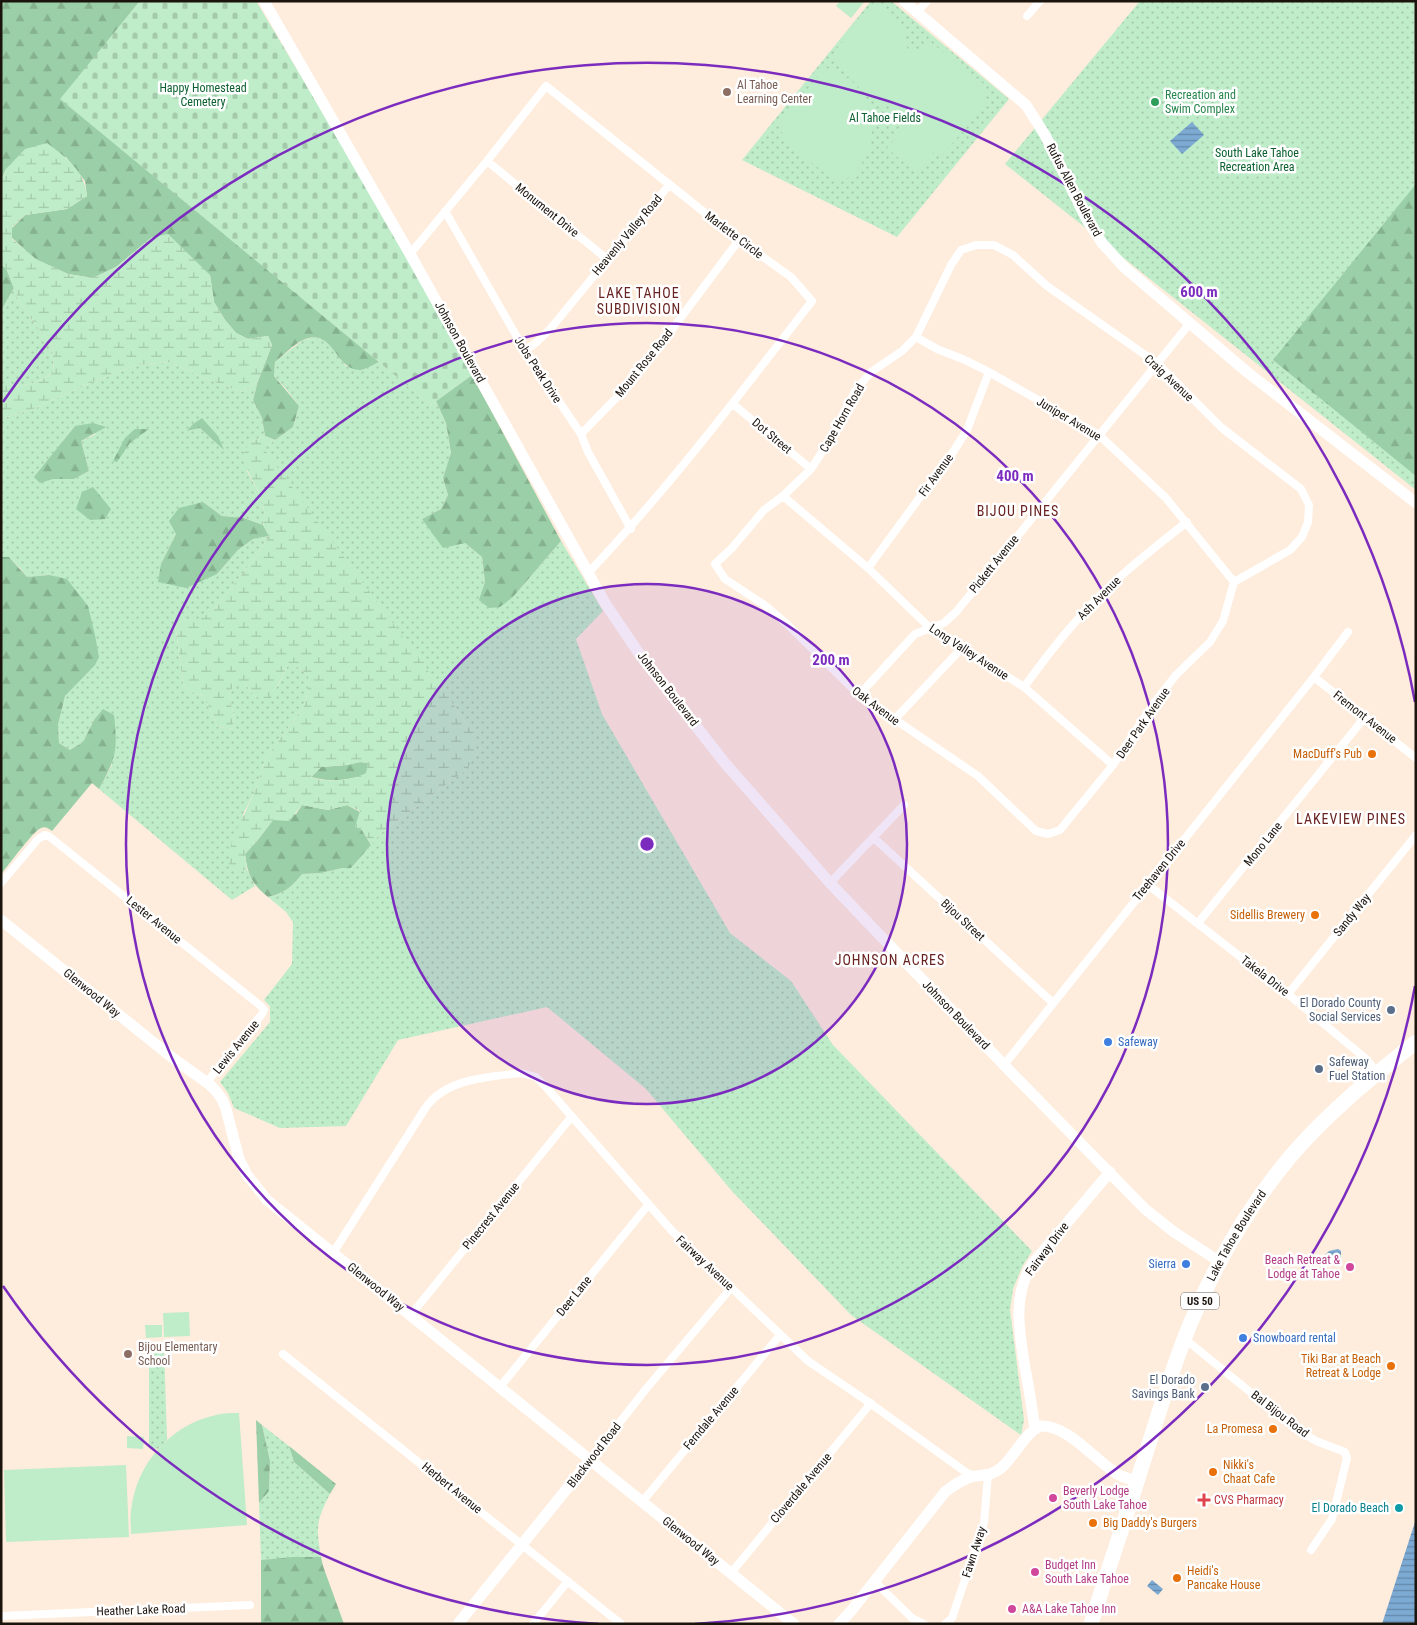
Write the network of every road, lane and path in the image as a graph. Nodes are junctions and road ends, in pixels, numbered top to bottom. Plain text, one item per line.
1 (264, 1) edge
2 (904, 1) edge
3 (926, 1) edge
4 (1040, 1) edge
5 (917, 12) junction
6 (1027, 16) dead end
7 (487, 161) junction
8 (669, 185) junction
9 (445, 211) junction
10 (739, 240) junction
11 (976, 245) joint
12 (410, 254) junction
13 (606, 259) junction
14 (1190, 323) junction
15 (916, 337) junction
16 (525, 351) junction
17 (1158, 364) junction
18 (989, 372) junction
19 (733, 404) junction
20 (581, 434) junction
21 (1099, 435) junction
22 (811, 469) junction
23 (782, 496) junction
24 (1416, 503) edge
25 (1187, 522) junction
26 (631, 529) junction
27 (714, 564) joint
28 (868, 568) junction
29 (588, 573) junction
30 (1234, 582) junction
31 (930, 628) junction
32 (1348, 632) dead end
33 (961, 649) junction
34 (1314, 677) junction
35 (1024, 687) junction
36 (859, 695) junction
37 (1365, 717) junction
38 (894, 720) junction
39 (1416, 758) edge
40 (1113, 765) junction
41 (904, 805) dead end
42 (1048, 834) joint
43 (1416, 835) edge
44 (874, 838) junction
45 (1, 883) edge
46 (830, 883) junction
47 (1147, 884) junction
48 (1, 920) edge
49 (1198, 923) junction
50 (1288, 994) junction
51 (1053, 1003) junction
52 (264, 1010) joint
53 (1416, 1042) edge
54 (1004, 1065) junction
55 (1378, 1073) junction
56 (207, 1082) junction
57 (572, 1116) junction
58 (1110, 1172) junction
59 (648, 1205) junction
60 (333, 1253) junction
61 (1220, 1262) junction
62 (731, 1288) junction
63 (410, 1316) junction
64 (780, 1335) junction
65 (1185, 1339) junction
66 (283, 1354) dead end
67 (500, 1387) junction
68 (870, 1403) junction
69 (1035, 1429) junction
70 (590, 1460) junction
71 (988, 1475) junction
72 (975, 1476) junction
73 (1138, 1481) junction
74 (642, 1502) junction
75 (523, 1544) junction
76 (1311, 1550) dead end
77 (731, 1573) junction
78 (568, 1581) junction
79 (874, 1581) junction
80 (250, 1605) dead end
81 (1, 1616) edge
82 (458, 1624) edge
83 (533, 1624) edge
84 (621, 1624) edge
85 (794, 1624) edge
86 (838, 1624) edge
87 (924, 1624) edge
88 (945, 1624) edge
89 (1091, 1624) edge

1 - 12 street, Johnson Boulevard
2 - 5 street, Rufus Allen Boulevard
3 - 5 street
4 - 6 street
5 - 14 street, Rufus Allen Boulevard
7 - 8 street, Marlette Circle
7 - 9 street, Marlette Circle
7 - 13 street, Monument Drive
8 - 10 street, Marlette Circle
8 - 13 street, Heavenly Valley Road
9 - 12 street, Marlette Circle
9 - 16 street, Jobs Peak Drive
10 - 19 street, Marlette Circle
10 - 20 street, Mount Rose Road
11 - 15 street, Cape Horn Road
11 - 17 street, Craig Avenue
12 - 29 street, Johnson Boulevard
13 - 16 street, Heavenly Valley Road
14 - 17 street, Pickett Avenue
14 - 24 street, Rufus Allen Boulevard
15 - 18 street, Juniper Avenue
15 - 22 street, Cape Horn Road
16 - 20 street, Jobs Peak Drive
17 - 21 street, Pickett Avenue
17 - 30 street, Craig Avenue
18 - 21 street, Juniper Avenue
18 - 28 street, Fir Avenue
19 - 22 street, Dot Street
19 - 26 street, Marlette Circle
20 - 26 street, Jobs Peak Drive
21 - 25 street, Juniper Avenue
21 - 31 street, Pickett Avenue
22 - 23 street, Cape Horn Road
23 - 27 street, Cape Horn Road
23 - 28 street, Long Valley Avenue
25 - 30 street, Juniper Avenue
25 - 35 street, Ash Avenue
26 - 29 street, Marlette Circle
27 - 36 street, Oak Avenue
28 - 31 street, Long Valley Avenue
29 - 46 street, Johnson Boulevard
30 - 40 street, Deer Park Avenue
31 - 33 street, Long Valley Avenue
31 - 36 street, Pickett Avenue
32 - 34 street, Treehaven Drive
33 - 35 street, Long Valley Avenue
33 - 38 street
34 - 37 street, Fremont Avenue
34 - 47 street, Treehaven Drive
35 - 40 street, Long Valley Avenue
36 - 38 street, Oak Avenue
37 - 39 street, Fremont Avenue
37 - 49 street, Mono Lane
38 - 42 street, Oak Avenue
40 - 42 street, Deer Park Avenue
41 - 44 street
43 - 50 street, Sandy Way
44 - 46 street
44 - 51 street, Bijou Street
45 - 52 street, Lester Avenue
46 - 54 street, Johnson Boulevard
47 - 49 street, Takela Drive
47 - 51 street, Treehaven Drive
48 - 56 street, Glenwood Way
49 - 50 street, Takela Drive
50 - 55 street, Takela Drive
51 - 54 street, Treehaven Drive
52 - 56 street, Lewis Avenue
53 - 55 highway, Lake Tahoe Boulevard / US 50
54 - 58 street, Johnson Boulevard
55 - 61 highway, Lake Tahoe Boulevard / US 50
56 - 60 street, Glenwood Way
57 - 59 street, Fairway Avenue
57 - 60 street, Fairway Avenue
57 - 63 street, Pinecrest Avenue
58 - 61 street, Johnson Boulevard
58 - 69 street, Fairway Drive
59 - 62 street, Fairway Avenue
59 - 67 street, Deer Lane
60 - 63 street, Glenwood Way
61 - 65 highway, Lake Tahoe Boulevard / US 50
62 - 64 street, Fairway Avenue
62 - 70 street, Blackwood Road
63 - 67 street, Glenwood Way
64 - 68 street, Fairway Avenue
64 - 74 street, Ferndale Avenue
65 - 73 highway, Lake Tahoe Boulevard / US 50
65 - 76 street, Bal Bijou Road
66 - 75 street, Herbert Avenue
67 - 70 street, Glenwood Way
68 - 72 street, Fairway Avenue
68 - 77 street, Cloverdale Avenue
69 - 71 street
69 - 73 street
70 - 74 street, Glenwood Way
70 - 75 street, Blackwood Road
71 - 72 street
71 - 88 street, Fawn Away
72 - 79 street
73 - 89 highway, Lake Tahoe Boulevard / US 50
74 - 77 street, Glenwood Way
75 - 78 street, Herbert Avenue
75 - 82 street, Blackwood Road
77 - 85 street, Glenwood Way
78 - 83 street
78 - 84 street, Herbert Avenue
79 - 86 street
79 - 87 street
80 - 81 street, Heather Lake Road

